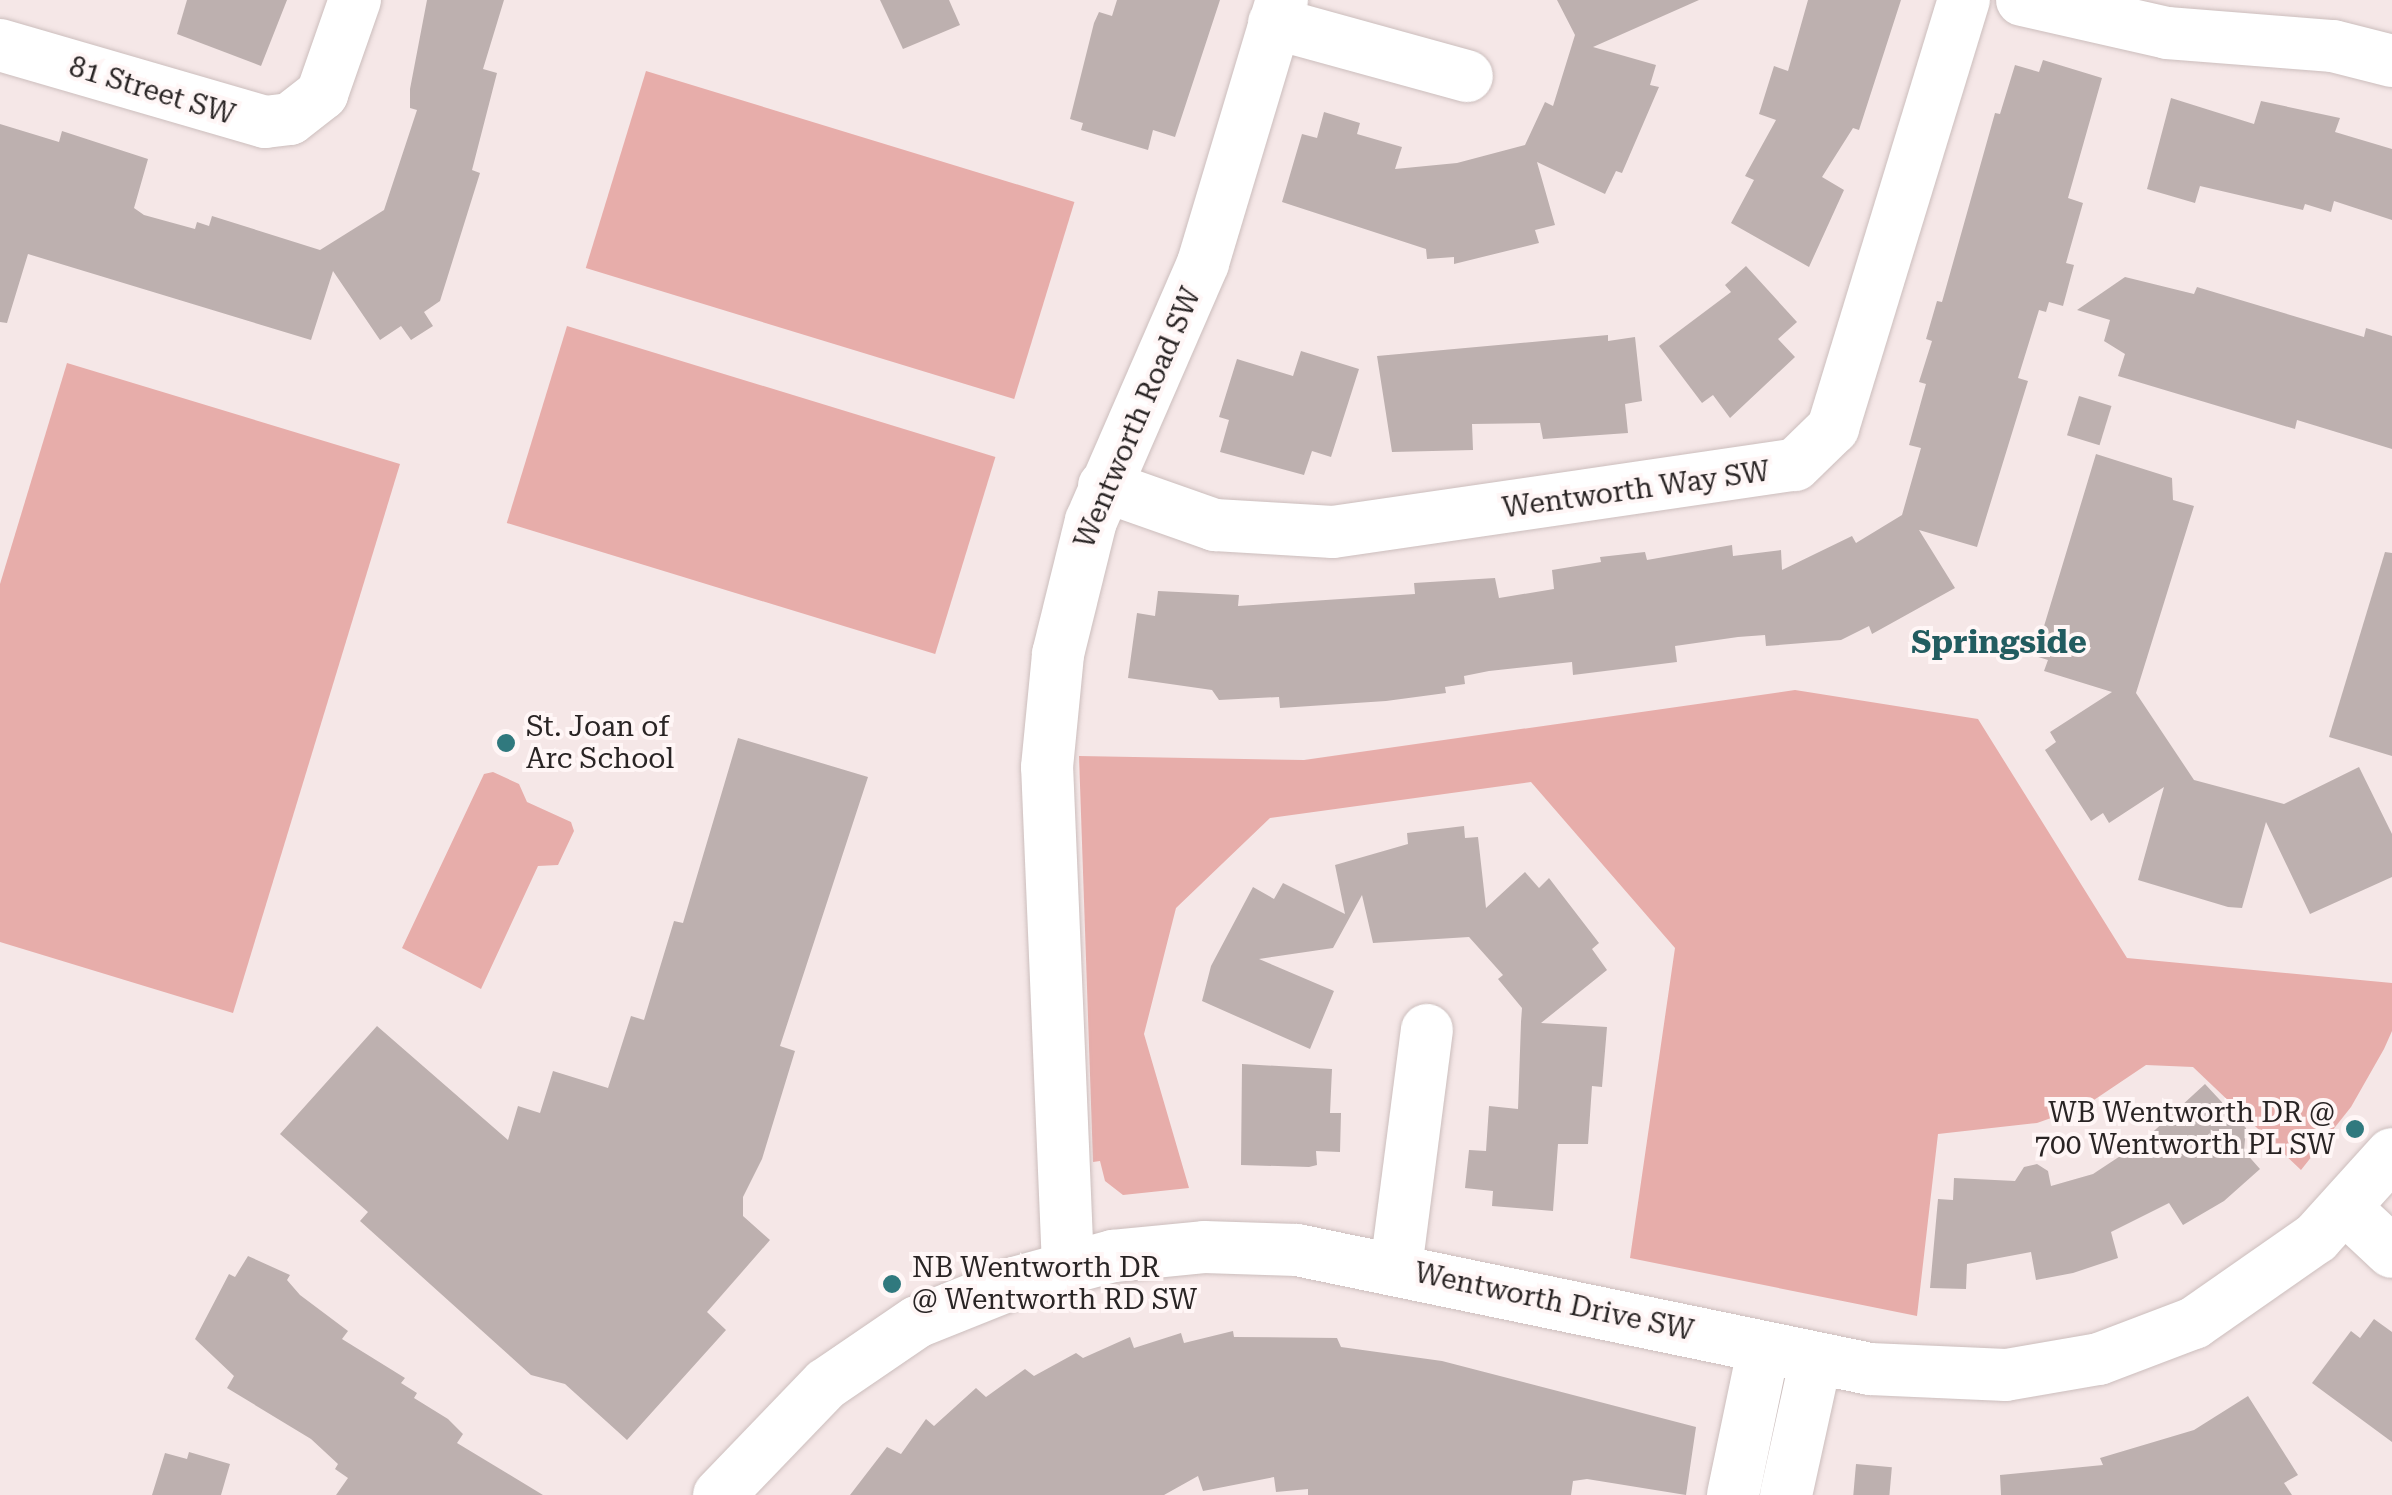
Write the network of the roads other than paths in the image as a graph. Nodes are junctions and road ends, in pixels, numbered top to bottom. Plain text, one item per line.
1 (355, 0) edge
2 (1964, 0) edge
3 (2022, 0) edge
4 (1278, 12) edge
5 (0, 44) edge
6 (2392, 61) edge
7 (1467, 76) dead end
8 (1104, 486) junction
9 (1427, 1030) dead end
10 (2392, 1154) edge
11 (2345, 1208) junction
12 (2392, 1252) edge
13 (1068, 1266) junction
14 (1396, 1268) junction
15 (1764, 1347) junction
16 (1816, 1358) junction
17 (719, 1495) edge
18 (1733, 1495) edge
19 (1786, 1495) edge

1 - 5 street, 81 Street SW
2 - 8 street, Wentworth Way SW
3 - 6 street
4 - 7 street
4 - 8 street, Wentworth Road SW
8 - 13 street, Wentworth Road SW
9 - 14 street
10 - 11 street, Wentworth Drive SW
11 - 12 street
11 - 16 street, Wentworth Drive SW
13 - 14 street, Wentworth Drive SW
13 - 17 street, Wentworth Drive SW
14 - 15 street, Wentworth Drive SW
15 - 16 street, Wentworth Drive SW
15 - 18 street
16 - 19 street

